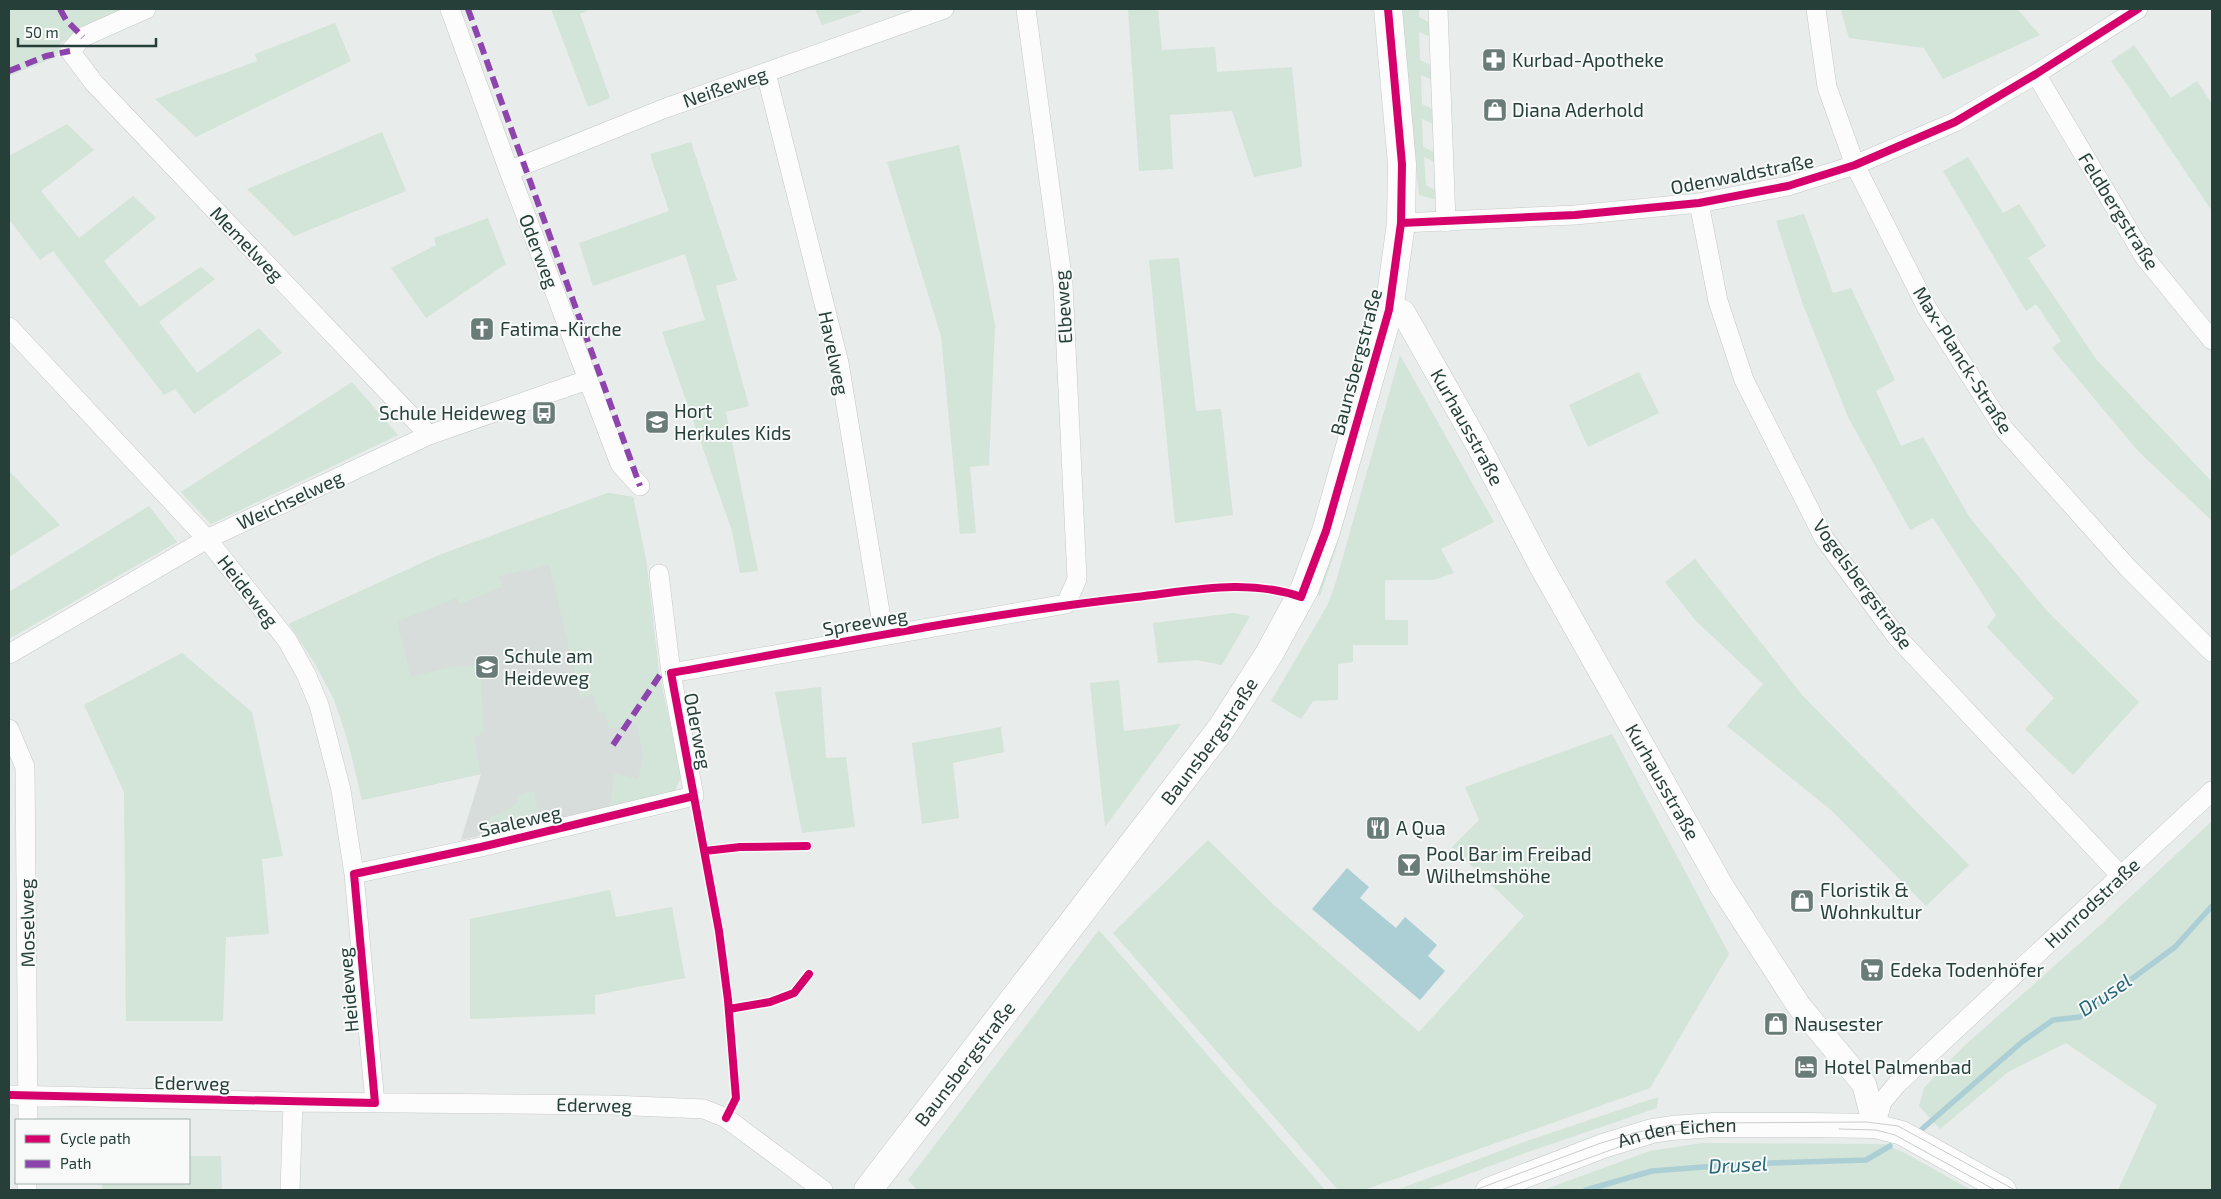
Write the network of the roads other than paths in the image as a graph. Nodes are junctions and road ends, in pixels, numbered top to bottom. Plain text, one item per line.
1 (146, 9) edge
2 (450, 9) edge
3 (944, 9) edge
4 (1026, 9) edge
5 (1388, 9) edge
6 (1438, 9) edge
7 (1816, 9) edge
8 (2138, 9) edge
9 (766, 73) junction
10 (2036, 74) junction
11 (1855, 165) junction
12 (509, 171) junction
13 (1699, 203) junction
14 (1446, 222) junction
15 (1401, 223) junction
16 (1389, 310) junction
17 (9, 327) edge
18 (2212, 340) edge
19 (587, 380) junction
20 (429, 435) junction
21 (640, 486) dead end
22 (207, 539) junction
23 (659, 574) dead end
24 (1066, 604) joint
25 (884, 636) junction
26 (2212, 652) edge
27 (9, 654) edge
28 (671, 673) junction
29 (9, 729) edge
30 (2212, 791) edge
31 (694, 796) joint
32 (354, 874) junction
33 (2121, 876) junction
34 (9, 1095) edge
35 (28, 1096) junction
36 (293, 1102) junction
37 (376, 1103) junction
38 (28, 1119) edge
39 (1875, 1126) junction
40 (290, 1190) edge
41 (823, 1190) edge
42 (868, 1190) edge
43 (1488, 1190) edge
44 (2004, 1190) edge

1 - 20 street, Memelweg
2 - 12 street, Oderweg
3 - 9 street, Neißeweg
4 - 24 street, Elbeweg
5 - 15 main road, Baunsbergstraße
6 - 14 street
7 - 11 street, Max-Planck-Straße
8 - 10 street, Odenwaldstraße
9 - 12 street, Neißeweg
9 - 25 street, Havelweg
10 - 11 street, Odenwaldstraße
10 - 18 street, Feldbergstraße
11 - 13 street, Odenwaldstraße
11 - 26 street, Max-Planck-Straße
12 - 19 street, Oderweg
13 - 14 street, Odenwaldstraße
13 - 33 street, Vogelsbergstraße
14 - 15 street, Odenwaldstraße
15 - 16 main road, Baunsbergstraße
16 - 39 street, Kurhausstraße
16 - 42 main road, Baunsbergstraße
17 - 22 street, Heideweg
19 - 20 street, Weichselweg
19 - 21 street, Oderweg
20 - 22 street, Weichselweg
22 - 27 street, Weichselweg
22 - 32 street, Heideweg
23 - 28 street, Oderweg
24 - 25 street, Spreeweg
25 - 28 street, Spreeweg
28 - 31 street, Oderweg
29 - 35 street, Moselweg
30 - 33 street, Hunrodstraße
31 - 32 street, Saaleweg
32 - 37 street, Heideweg
33 - 39 street, Hunrodstraße
34 - 35 street, Ederweg
35 - 36 street, Ederweg
35 - 38 street, Moselweg
36 - 37 street, Ederweg
36 - 40 street
37 - 41 street, Ederweg
39 - 43 street, An den Eichen
39 - 44 street

